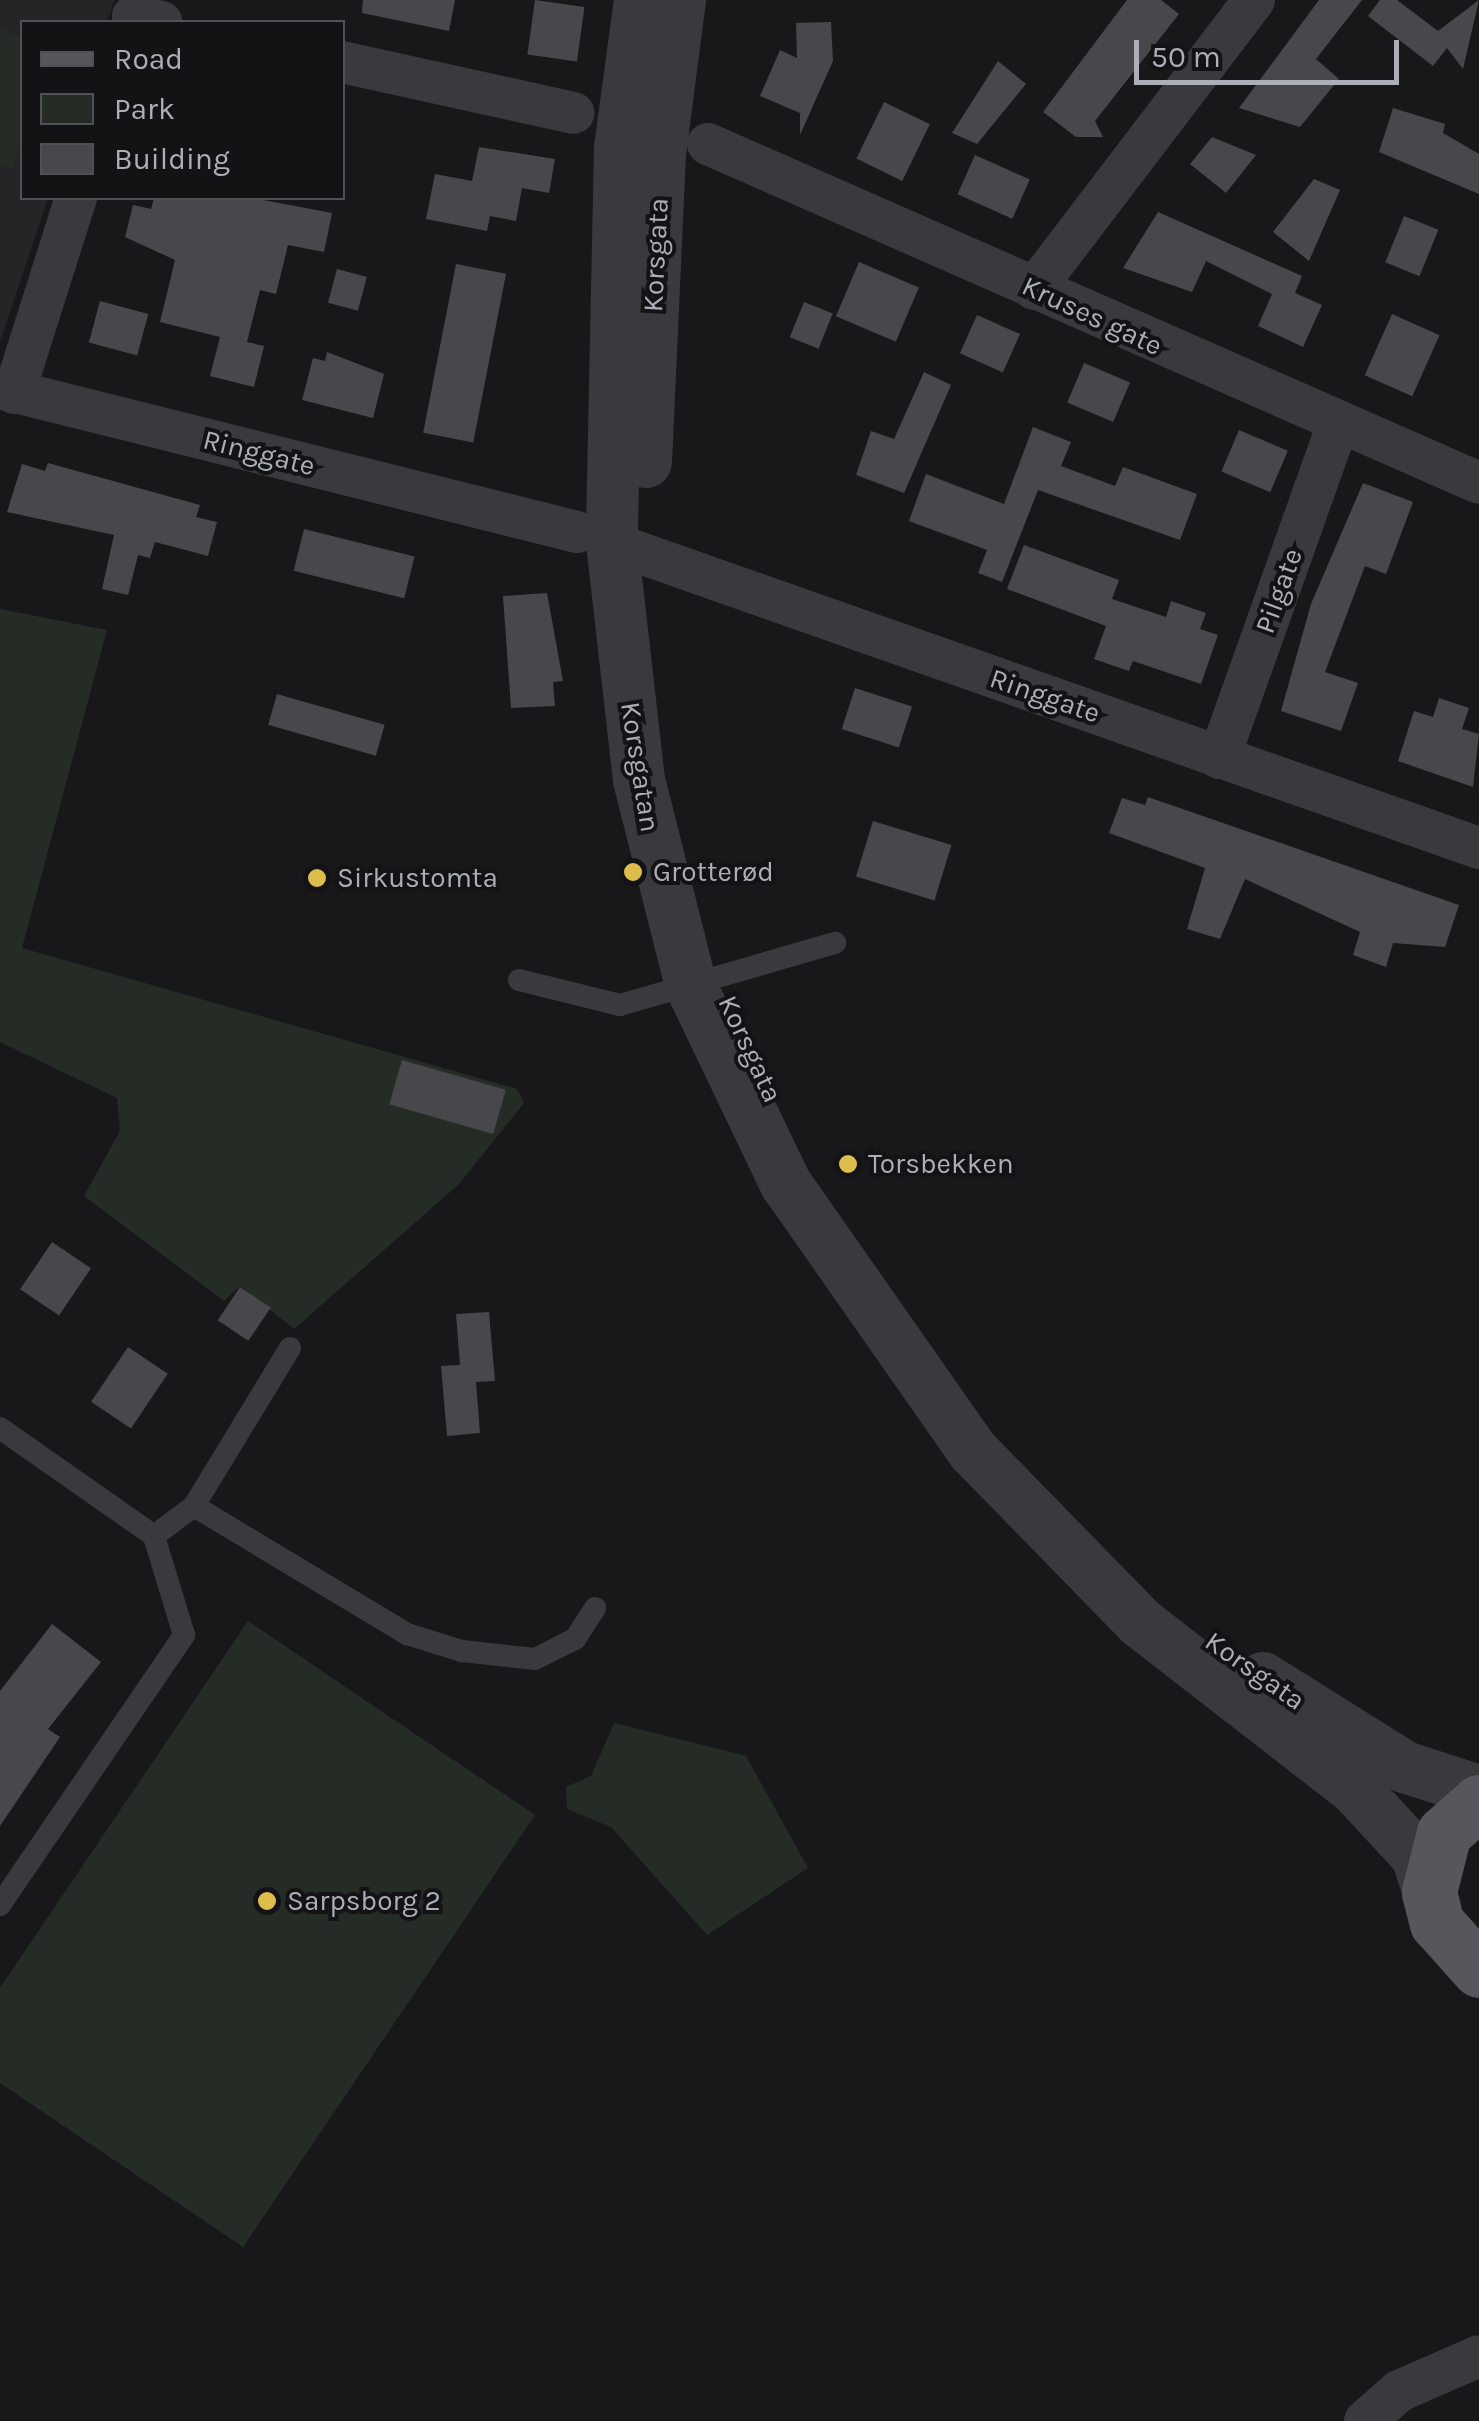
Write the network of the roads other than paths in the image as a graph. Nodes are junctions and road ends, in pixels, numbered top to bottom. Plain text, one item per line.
1 (640, 0) edge
2 (680, 0) edge
3 (1254, 0) edge
4 (345, 63) edge
5 (573, 113) dead end
6 (708, 144) dead end
7 (75, 200) edge
8 (1034, 289) junction
9 (7, 390) edge
10 (1338, 424) junction
11 (1479, 483) edge
12 (611, 543) junction
13 (1220, 758) junction
14 (1479, 848) edge
15 (835, 943) dead end
16 (519, 980) dead end
17 (705, 983) junction
18 (290, 1348) dead end
19 (0, 1428) edge
20 (194, 1506) junction
21 (154, 1536) junction
22 (595, 1608) dead end
23 (1479, 1791) edge
24 (1479, 1802) edge
25 (1429, 1892) junction
26 (0, 1905) edge
27 (1479, 1970) edge
28 (1479, 2356) edge
29 (1365, 2421) edge

1 - 12 street, Korsgata
2 - 12 street, Korsgata
3 - 8 street
4 - 5 street
6 - 8 street, Kruses gate
7 - 9 street
8 - 10 street, Kruses gate
9 - 12 street, Ringgate
10 - 11 street, Kruses gate
10 - 13 street, Pilgate
12 - 13 street, Ringgate
12 - 17 street, Korsgatan
13 - 14 street, Ringgate
15 - 17 lane
16 - 17 lane
17 - 23 street, Korsgata
17 - 25 street, Korsgata
18 - 20 lane
19 - 21 lane
20 - 21 lane
20 - 22 lane
21 - 26 lane
24 - 25 main road
25 - 27 main road
28 - 29 street

